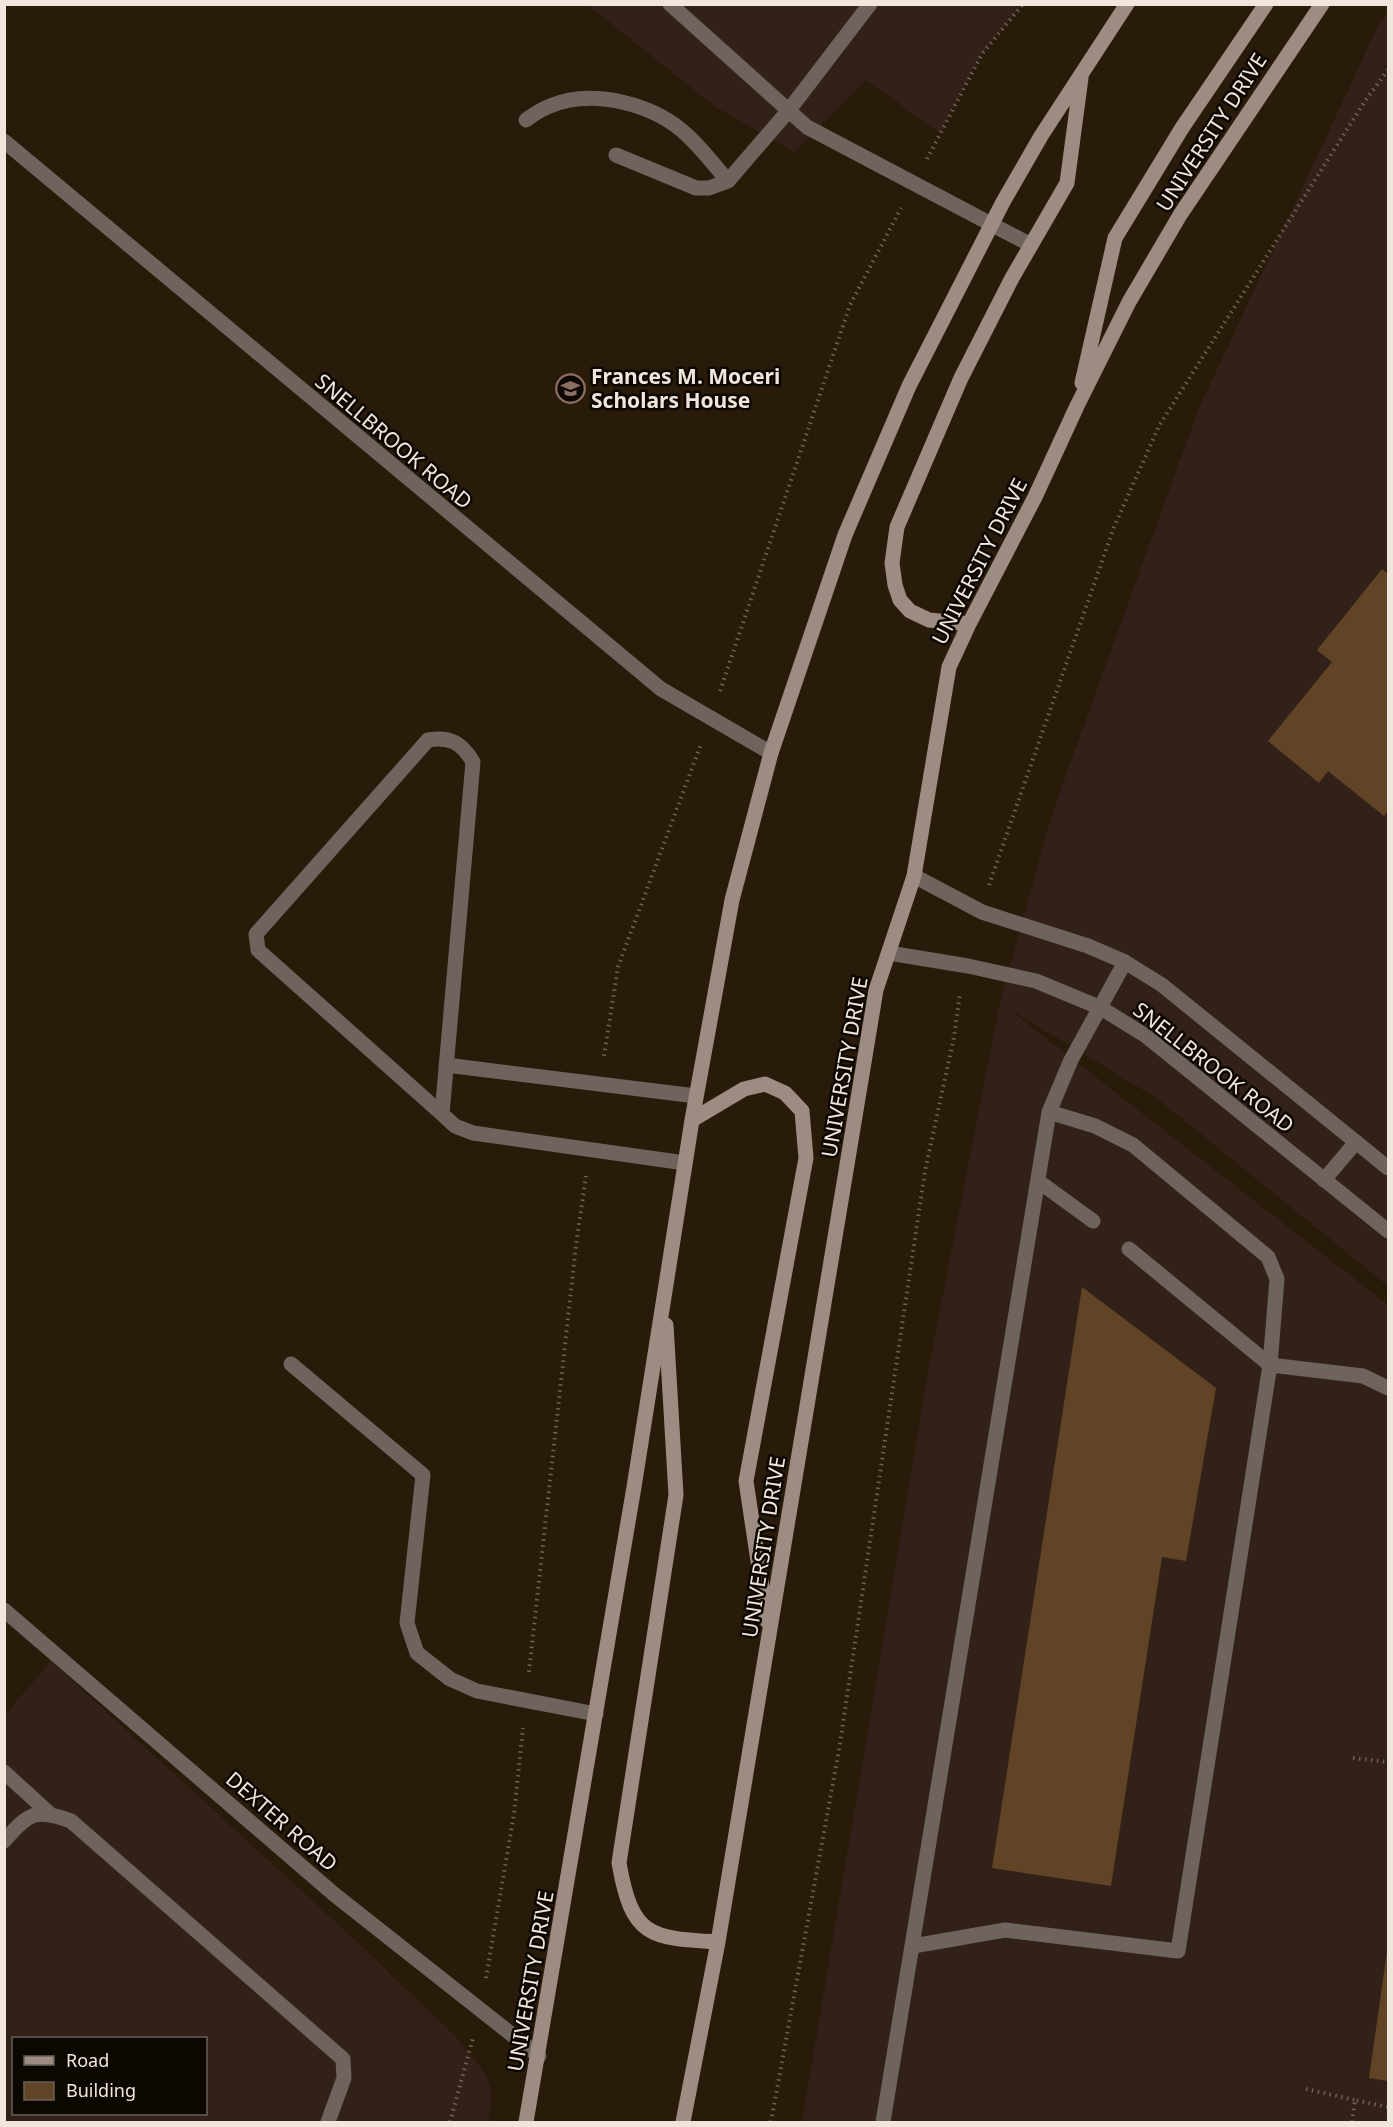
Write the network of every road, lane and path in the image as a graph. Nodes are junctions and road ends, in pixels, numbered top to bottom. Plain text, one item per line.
1 (670, 4) edge
2 (870, 4) edge
3 (1023, 4) edge
4 (1126, 4) edge
5 (1266, 4) edge
6 (1322, 4) edge
7 (1389, 70) edge
8 (1082, 72) junction
9 (789, 110) junction
10 (526, 120) dead end
11 (4, 141) edge
12 (616, 155) dead end
13 (728, 181) junction
14 (914, 182) junction
15 (991, 225) junction
16 (1031, 245) junction
17 (1077, 406) junction
18 (969, 624) junction
19 (711, 718) junction
20 (771, 753) junction
21 (991, 874) dead end
22 (914, 876) junction
23 (889, 953) junction
24 (1125, 962) junction
25 (957, 1008) dead end
26 (1101, 1008) junction
27 (446, 1065) junction
28 (600, 1084) junction
29 (696, 1096) junction
30 (1049, 1112) junction
31 (442, 1114) junction
32 (692, 1120) junction
33 (1356, 1142) junction
34 (590, 1149) junction
35 (685, 1163) junction
36 (1389, 1168) edge
37 (1324, 1180) junction
38 (1038, 1181) junction
39 (1093, 1221) dead end
40 (1389, 1231) edge
41 (1129, 1249) dead end
42 (664, 1296) junction
43 (291, 1364) dead end
44 (1270, 1365) junction
45 (1389, 1388) edge
46 (4, 1610) edge
47 (769, 1635) junction
48 (526, 1702) junction
49 (596, 1714) junction
50 (1353, 1758) dead end
51 (1389, 1762) edge
52 (4, 1772) edge
53 (49, 1813) junction
54 (4, 1841) edge
55 (718, 1942) junction
56 (914, 1946) junction
57 (480, 2009) junction
58 (539, 2056) junction
59 (1306, 2089) dead end
60 (1355, 2100) junction
61 (1389, 2107) edge
62 (328, 2122) edge
63 (450, 2122) edge
64 (526, 2122) edge
65 (683, 2122) edge
66 (771, 2122) edge
67 (883, 2122) edge
68 (1352, 2122) edge

1 - 9 street
2 - 9 street
3 - 14 path
4 - 8 main road, UNIVERSITY DRIVE
5 - 17 main road
6 - 17 main road, UNIVERSITY DRIVE
7 - 21 path
8 - 15 main road, UNIVERSITY DRIVE
8 - 16 main road
9 - 13 street
9 - 14 street
10 - 13 street
11 - 19 street, SNELLBROOK ROAD
12 - 13 street
14 - 15 street
14 - 19 path
15 - 16 street
15 - 20 main road, UNIVERSITY DRIVE
16 - 18 main road
17 - 18 main road, UNIVERSITY DRIVE
18 - 22 main road, UNIVERSITY DRIVE
19 - 20 street, SNELLBROOK ROAD
19 - 28 path
20 - 29 main road, UNIVERSITY DRIVE
22 - 23 main road, UNIVERSITY DRIVE
22 - 24 street, SNELLBROOK ROAD
23 - 26 street, SNELLBROOK ROAD
23 - 47 main road, UNIVERSITY DRIVE
24 - 26 street
24 - 33 street, SNELLBROOK ROAD
25 - 66 path
26 - 30 street
26 - 37 street, SNELLBROOK ROAD
27 - 28 street
27 - 31 street
27 - 31 street
28 - 29 street
29 - 32 main road, UNIVERSITY DRIVE
30 - 38 street
30 - 44 street
31 - 34 street
32 - 35 main road, UNIVERSITY DRIVE
32 - 47 main road
33 - 36 street, SNELLBROOK ROAD
33 - 37 street
34 - 35 street
34 - 48 path
35 - 42 main road, UNIVERSITY DRIVE
37 - 40 street, SNELLBROOK ROAD
38 - 39 street
38 - 56 street
41 - 44 street
42 - 49 main road, UNIVERSITY DRIVE
42 - 55 main road
43 - 48 street
44 - 45 street
44 - 56 street
46 - 57 street, DEXTER ROAD
47 - 55 main road, UNIVERSITY DRIVE
48 - 49 street
48 - 57 path
49 - 58 main road, UNIVERSITY DRIVE
50 - 51 path
52 - 53 street
53 - 54 street
53 - 62 street
55 - 65 main road, UNIVERSITY DRIVE
56 - 67 street
57 - 58 street, DEXTER ROAD
57 - 63 path
58 - 64 main road, UNIVERSITY DRIVE
59 - 60 path
60 - 61 path
60 - 68 path

